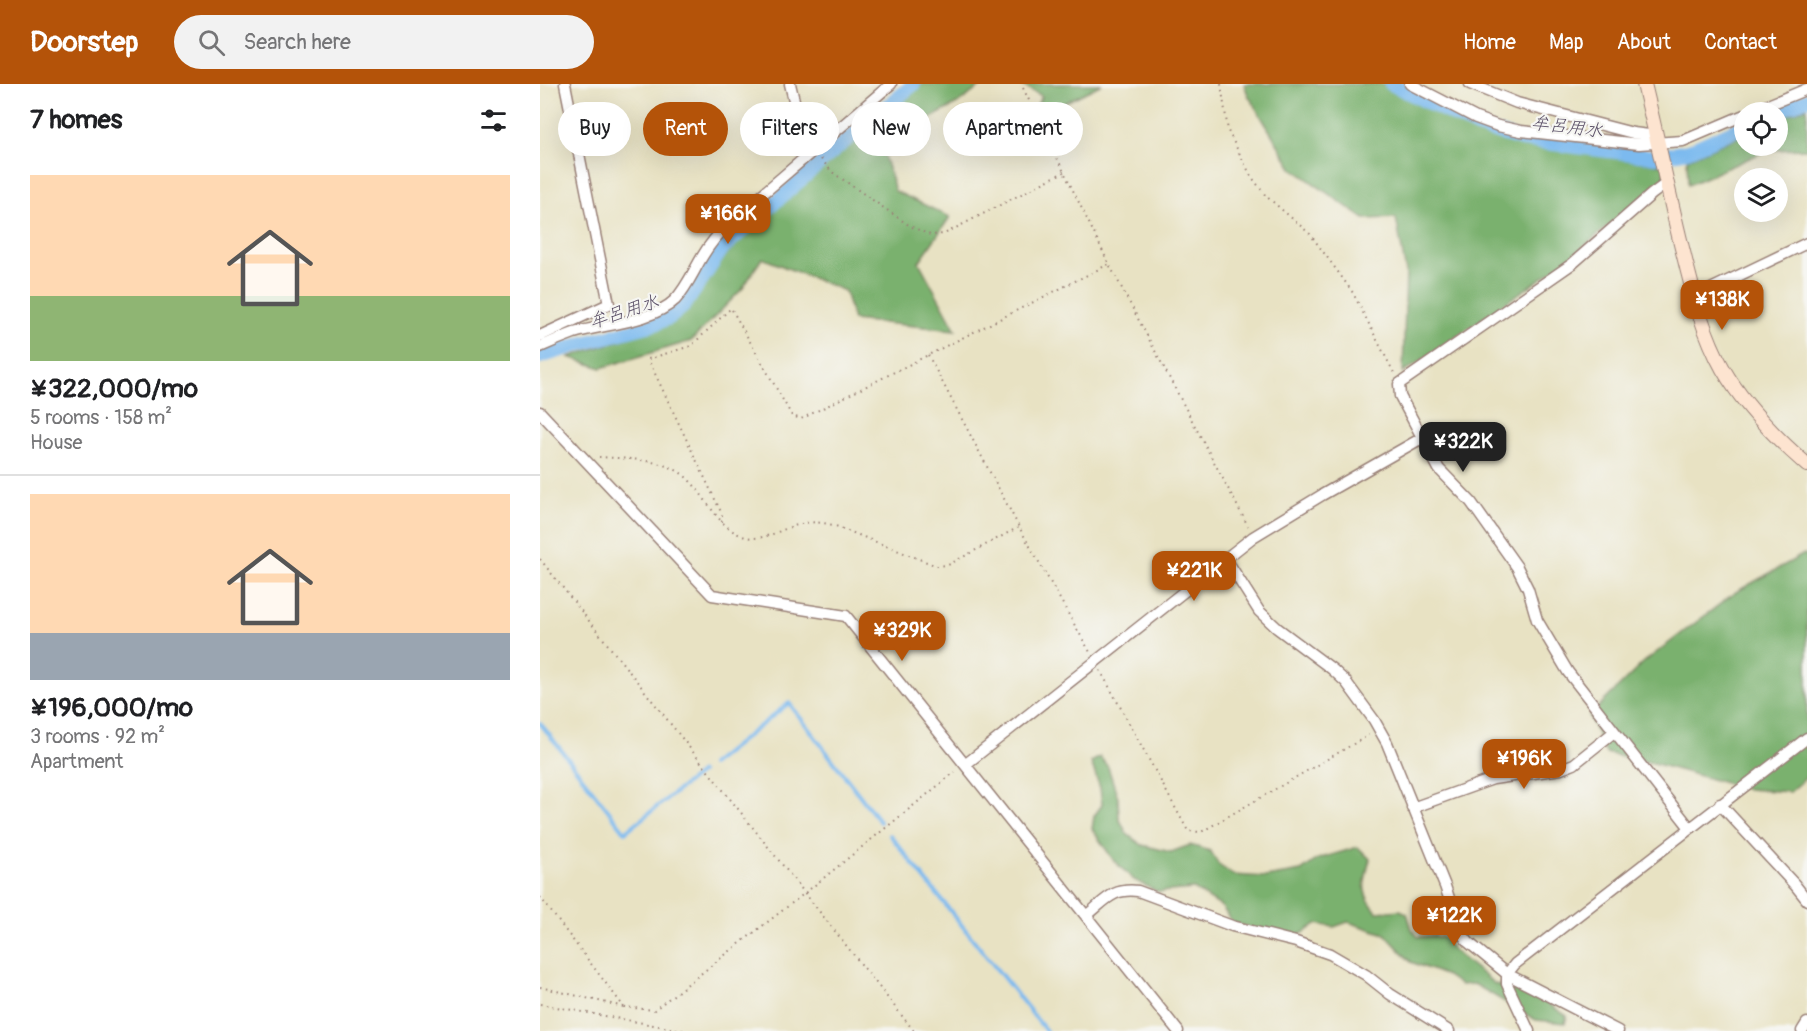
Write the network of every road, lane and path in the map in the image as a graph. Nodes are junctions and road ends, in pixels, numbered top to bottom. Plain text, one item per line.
1 (565, 84) edge
2 (790, 84) edge
3 (891, 84) edge
4 (1221, 84) edge
5 (1410, 84) edge
6 (1470, 84) edge
7 (1644, 84) edge
8 (1023, 88) dead end
9 (1807, 89) edge
10 (794, 102) edge
11 (1776, 102) edge
12 (1734, 120) edge
13 (1658, 143) junction
14 (825, 164) dead end
15 (1064, 172) junction
16 (1667, 183) junction
17 (1807, 243) edge
18 (1109, 264) junction
19 (1694, 297) junction
20 (540, 336) edge
21 (540, 347) edge
22 (1400, 384) junction
23 (540, 412) edge
24 (1422, 438) junction
25 (588, 462) junction
26 (1807, 465) edge
27 (722, 522) junction
28 (1019, 527) dead end
29 (1253, 537) junction
30 (540, 559) edge
31 (1226, 559) junction
32 (1614, 732) junction
33 (1807, 738) edge
34 (966, 764) junction
35 (1720, 804) junction
36 (1412, 808) junction
37 (1690, 828) junction
38 (805, 892) junction
39 (540, 897) edge
40 (1807, 900) edge
41 (1086, 916) junction
42 (1508, 974) junction
43 (540, 987) edge
44 (540, 1004) edge
45 (624, 1007) junction
46 (1807, 1023) edge
47 (686, 1031) edge
48 (914, 1031) edge
49 (1179, 1031) edge
50 (1449, 1031) edge
51 (1529, 1031) edge
52 (1618, 1031) edge
53 (1802, 1031) edge

1 - 20 street
2 - 10 street
3 - 21 street
4 - 22 path
5 - 13 street
6 - 13 street
7 - 13 street
8 - 15 path
9 - 11 street
12 - 13 street
13 - 16 street
14 - 15 path
15 - 18 path
16 - 19 street
16 - 22 street
17 - 19 street
18 - 27 path
18 - 29 path
19 - 26 street
22 - 24 street
23 - 25 street
24 - 29 street
24 - 32 street
25 - 27 path
25 - 34 street
27 - 28 path
29 - 31 street
30 - 38 path
31 - 34 street
31 - 36 street
32 - 36 street
32 - 37 street
33 - 35 street
34 - 38 path
34 - 41 street
35 - 37 street
35 - 40 street
36 - 42 street
37 - 42 street
38 - 45 path
38 - 48 path
39 - 45 path
41 - 49 street
41 - 50 street
42 - 51 street
42 - 52 street
43 - 45 path
44 - 47 path
46 - 53 street

